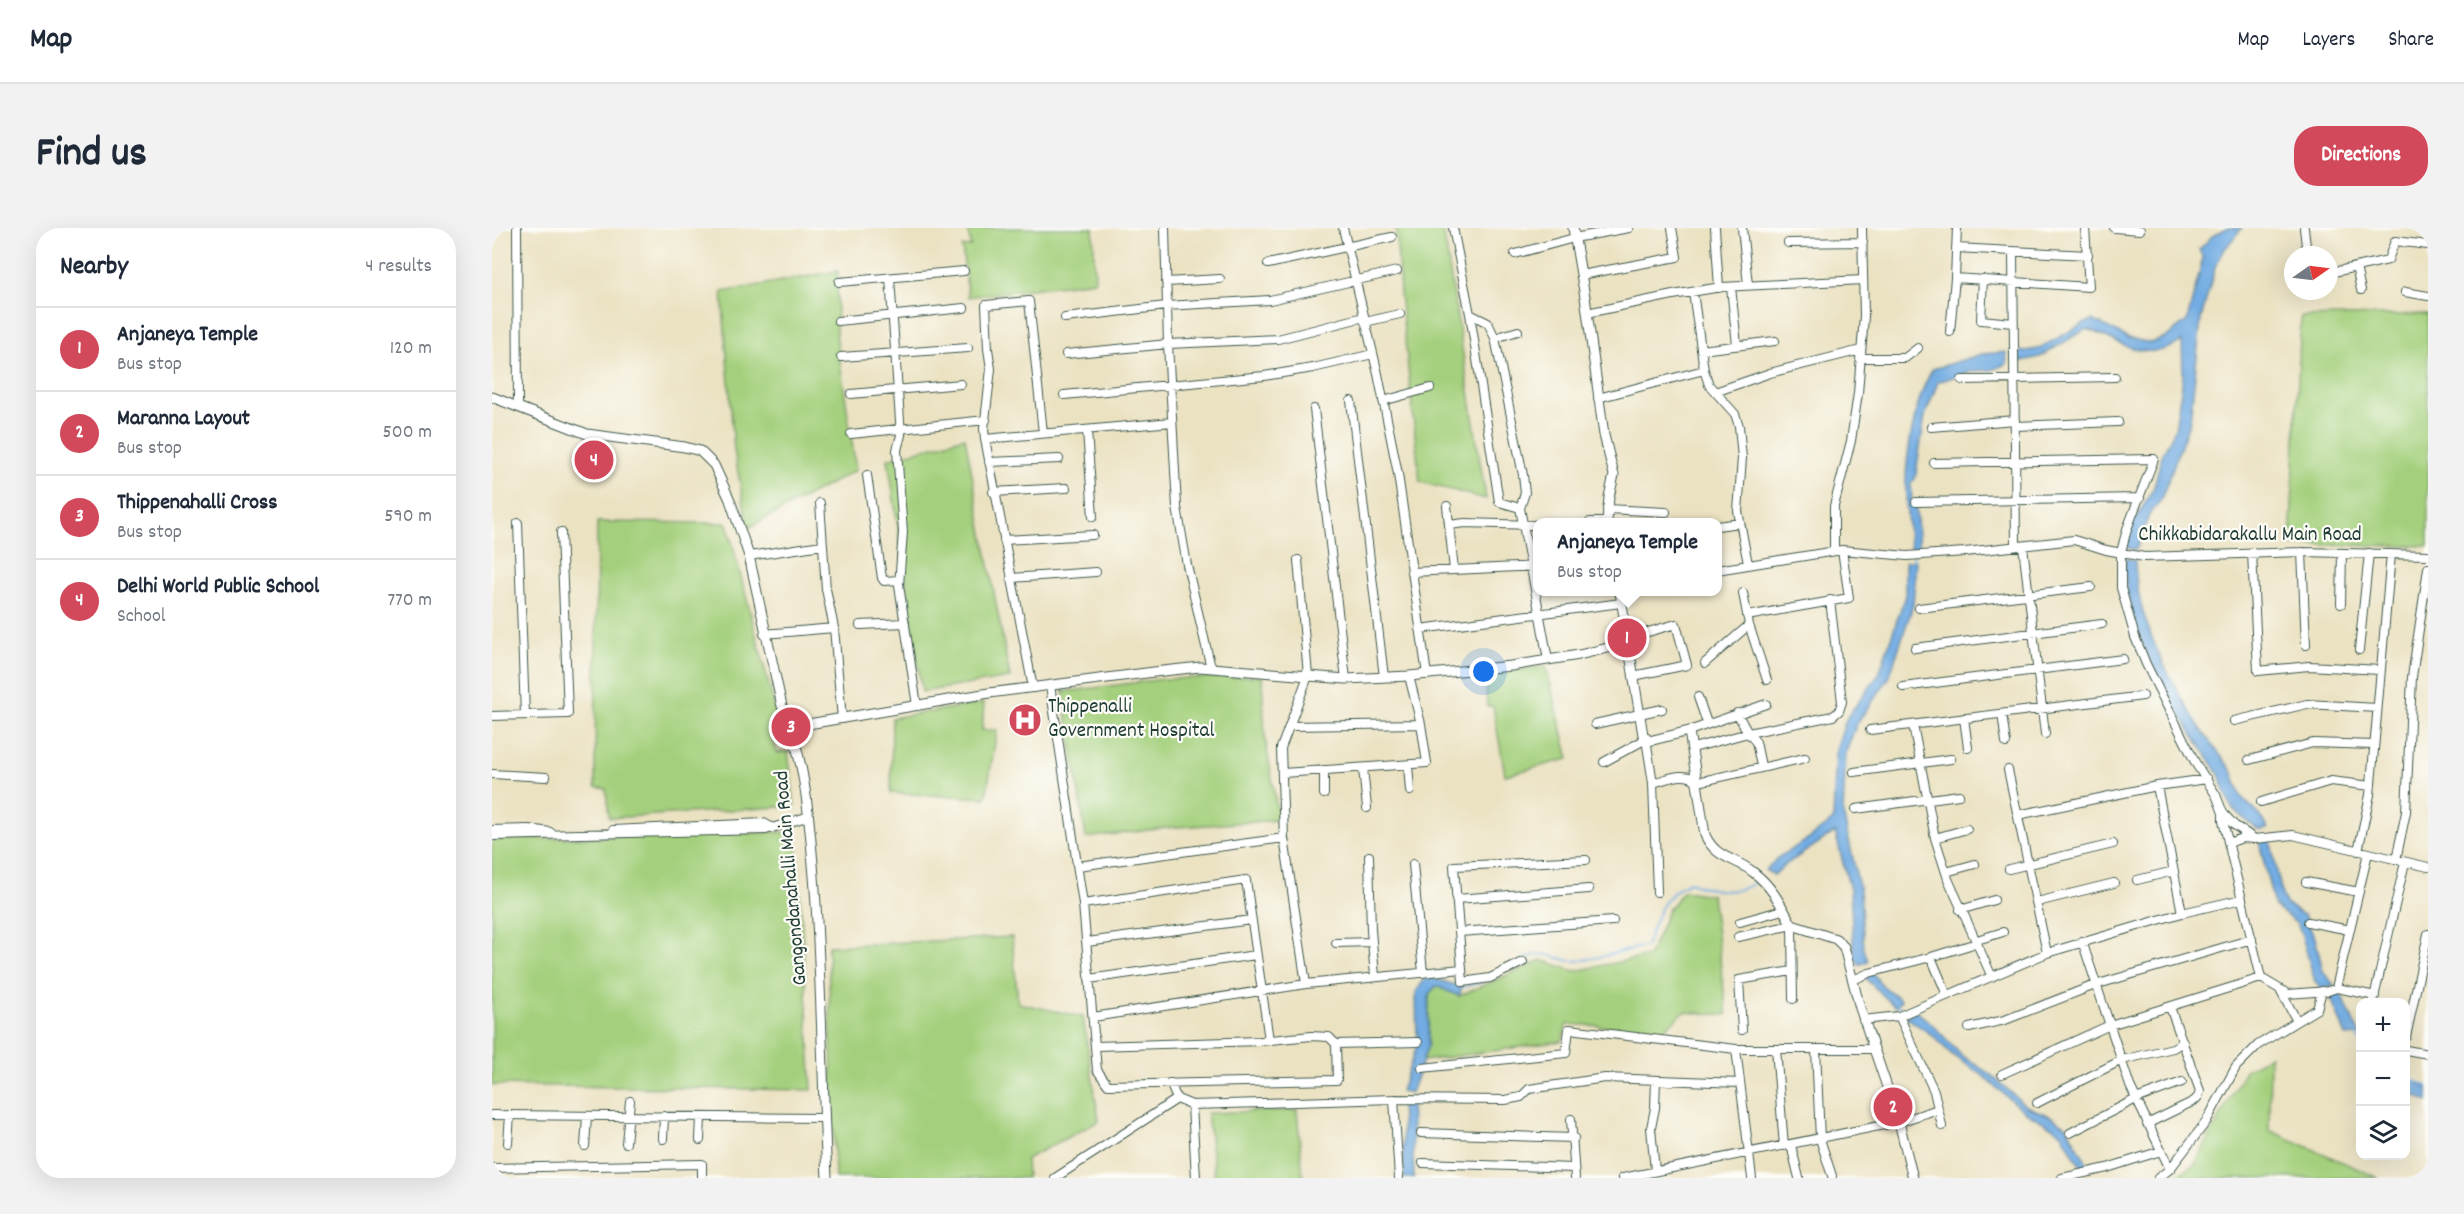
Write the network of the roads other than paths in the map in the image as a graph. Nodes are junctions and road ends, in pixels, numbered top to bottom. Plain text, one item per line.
1 (517, 228) edge
2 (1165, 228) edge
3 (1343, 228) edge
4 (1453, 228) edge
5 (1629, 228) edge
6 (1671, 228) edge
7 (1714, 228) edge
8 (1742, 228) edge
9 (1863, 228) edge
10 (1956, 228) edge
11 (2085, 228) edge
12 (2114, 228) edge
13 (2304, 228) edge
14 (2140, 230) dead end
15 (1574, 233) edge
16 (1392, 237) dead end
17 (1863, 242) junction
18 (1788, 243) dead end
19 (1347, 245) junction
20 (2428, 245) edge
21 (2306, 246) edge
22 (1956, 248) junction
23 (2013, 252) junction
24 (1515, 254) dead end
25 (2088, 255) junction
26 (1268, 264) dead end
27 (2356, 267) junction
28 (964, 271) dead end
29 (1397, 271) dead end
30 (2338, 271) edge
31 (1581, 275) junction
32 (890, 278) junction
33 (1955, 278) junction
34 (1220, 279) dead end
35 (1983, 279) junction
36 (1863, 280) junction
37 (2012, 280) junction
38 (1356, 281) junction
39 (839, 282) dead end
40 (1166, 282) junction
41 (1748, 285) junction
42 (1731, 286) junction
43 (1719, 288) junction
44 (2361, 290) dead end
45 (1693, 292) junction
46 (2405, 292) dead end
47 (2428, 296) edge
48 (1166, 306) junction
49 (964, 308) dead end
50 (1587, 313) junction
51 (1400, 314) dead end
52 (1470, 314) junction
53 (892, 316) junction
54 (1065, 318) dead end
55 (1365, 320) junction
56 (838, 321) dead end
57 (2013, 323) junction
58 (1518, 331) dead end
59 (1950, 332) dead end
60 (1495, 338) junction
61 (1775, 340) dead end
62 (1168, 344) junction
63 (1737, 345) junction
64 (968, 348) dead end
65 (1918, 348) dead end
66 (1701, 350) junction
67 (895, 354) junction
68 (1066, 354) dead end
69 (1373, 354) junction
70 (1861, 354) junction
71 (841, 357) dead end
72 (1704, 370) junction
73 (2115, 377) dead end
74 (2015, 379) junction
75 (1962, 380) dead end
76 (961, 384) dead end
77 (1170, 385) junction
78 (1430, 388) dead end
79 (897, 389) junction
80 (1715, 392) junction
81 (851, 394) dead end
82 (1064, 395) dead end
83 (492, 397) edge
84 (1598, 398) junction
85 (1351, 401) dead end
86 (1383, 401) junction
87 (518, 406) junction
88 (1314, 410) dead end
89 (986, 420) junction
90 (1172, 422) junction
91 (2118, 422) dead end
92 (2015, 423) junction
93 (1931, 427) dead end
94 (901, 429) junction
95 (1087, 430) junction
96 (1043, 433) junction
97 (851, 434) dead end
98 (985, 439) junction
99 (1059, 459) dead end
100 (2016, 460) junction
101 (989, 462) junction
102 (1934, 463) dead end
103 (867, 475) dead end
104 (1066, 488) dead end
105 (993, 492) junction
106 (2140, 498) junction
107 (2016, 499) junction
108 (1916, 502) dead end
109 (820, 503) dead end
110 (1447, 506) dead end
111 (1520, 508) junction
112 (1607, 509) junction
113 (1666, 512) dead end
114 (1093, 517) dead end
115 (1607, 518) edge
116 (518, 523) dead end
117 (1740, 523) junction
118 (1449, 525) junction
119 (1533, 525) edge
120 (1722, 525) edge
121 (1523, 526) junction
122 (561, 532) dead end
123 (1093, 535) dead end
124 (1004, 540) junction
125 (822, 545) junction
126 (2020, 546) junction
127 (1838, 550) junction
128 (2121, 552) junction
129 (2302, 552) junction
130 (2252, 553) junction
131 (2343, 553) junction
132 (2368, 553) junction
133 (2391, 554) junction
134 (2428, 555) edge
135 (748, 556) junction
136 (1298, 560) dead end
137 (1533, 563) edge
138 (1748, 564) junction
139 (1533, 567) edge
140 (2428, 568) edge
141 (1722, 569) edge
142 (1454, 570) junction
143 (1096, 572) dead end
144 (1411, 572) junction
145 (1011, 578) junction
146 (899, 580) junction
147 (2091, 586) dead end
148 (1743, 593) dead end
149 (2029, 595) junction
150 (1538, 596) edge
151 (1620, 596) edge
152 (1830, 600) junction
153 (1621, 603) junction
154 (2341, 604) dead end
155 (1919, 609) dead end
156 (1540, 613) junction
157 (1748, 621) junction
158 (905, 623) junction
159 (2102, 624) dead end
160 (860, 625) dead end
161 (834, 628) junction
162 (1420, 630) junction
163 (2033, 633) junction
164 (764, 634) junction
165 (1627, 640) junction
166 (2306, 645) dead end
167 (1915, 648) dead end
168 (2359, 650) dead end
169 (2123, 659) dead end
170 (1548, 660) junction
171 (1705, 663) dead end
172 (1211, 668) junction
173 (2038, 670) junction
174 (2380, 670) junction
175 (1427, 675) junction
176 (1308, 676) junction
177 (1409, 676) junction
178 (1633, 676) junction
179 (1384, 677) junction
180 (1346, 679) junction
181 (1767, 680) dead end
182 (1050, 685) junction
183 (1903, 687) dead end
184 (1033, 688) junction
185 (2144, 696) dead end
186 (1698, 697) dead end
187 (1766, 704) dead end
188 (917, 706) junction
189 (2377, 708) junction
190 (2042, 709) junction
191 (1662, 710) dead end
192 (1639, 713) junction
193 (1737, 713) junction
194 (2002, 714) junction
195 (525, 715) junction
196 (492, 716) edge
197 (1964, 718) junction
198 (842, 719) junction
199 (2234, 721) dead end
200 (1707, 723) junction
201 (1421, 724) junction
202 (1594, 724) dead end
203 (1913, 725) junction
204 (1290, 726) junction
205 (791, 727) junction
206 (1870, 730) dead end
207 (1689, 731) junction
208 (1748, 734) junction
209 (2045, 734) dead end
210 (1646, 739) junction
211 (2006, 743) dead end
212 (2374, 745) junction
213 (1693, 748) junction
214 (1968, 748) dead end
215 (1805, 758) dead end
216 (1951, 759) dead end
217 (2249, 760) dead end
218 (1604, 762) dead end
219 (1920, 764) junction
220 (1408, 765) junction
221 (1761, 766) junction
222 (1363, 768) junction
223 (1324, 770) junction
224 (2008, 770) dead end
225 (1854, 772) dead end
226 (1282, 773) junction
227 (492, 774) edge
228 (546, 777) dead end
229 (2207, 779) junction
230 (1698, 782) junction
231 (1653, 783) junction
232 (2157, 786) junction
233 (2371, 786) junction
234 (1410, 791) dead end
235 (1324, 794) dead end
236 (1959, 795) dead end
237 (1926, 799) junction
238 (2261, 802) dead end
239 (1367, 808) dead end
240 (1856, 809) dead end
241 (2223, 813) junction
242 (2018, 815) junction
243 (809, 816) junction
244 (771, 828) junction
245 (492, 830) edge
246 (1967, 830) dead end
247 (492, 836) edge
248 (1284, 837) junction
249 (1935, 838) junction
250 (2255, 839) junction
251 (2229, 843) junction
252 (2113, 844) dead end
253 (2358, 851) junction
254 (2368, 853) junction
255 (1369, 856) dead end
256 (1586, 860) dead end
257 (2400, 861) junction
258 (1413, 864) dead end
259 (1975, 864) dead end
260 (2028, 865) junction
261 (1078, 866) junction
262 (2428, 867) edge
263 (2009, 869) dead end
264 (1946, 872) junction
265 (2174, 872) junction
266 (2138, 880) dead end
267 (2306, 882) dead end
268 (2114, 883) dead end
269 (1589, 889) dead end
270 (1657, 892) dead end
271 (2359, 892) junction
272 (1456, 899) junction
273 (2242, 899) junction
274 (1994, 900) dead end
275 (2037, 902) junction
276 (1083, 904) junction
277 (1784, 910) junction
278 (1960, 910) junction
279 (2182, 913) junction
280 (1251, 920) junction
281 (1613, 921) dead end
282 (1740, 922) dead end
283 (2308, 922) dead end
284 (1792, 925) junction
285 (2350, 930) junction
286 (1459, 932) junction
287 (2003, 932) dead end
288 (2428, 934) edge
289 (1738, 937) dead end
290 (2252, 939) junction
291 (2082, 941) junction
292 (1087, 942) junction
293 (1372, 942) junction
294 (1974, 943) junction
295 (1336, 944) dead end
296 (2047, 953) junction
297 (1256, 955) junction
298 (1930, 957) junction
299 (1523, 962) dead end
300 (1462, 969) junction
301 (1792, 971) junction
302 (1423, 973) junction
303 (1376, 976) junction
304 (1860, 976) junction
305 (1992, 977) junction
306 (2261, 978) junction
307 (1089, 979) junction
308 (1306, 984) junction
309 (2094, 984) junction
310 (2330, 990) junction
311 (1262, 992) junction
312 (2281, 992) junction
313 (1947, 995) junction
314 (2369, 998) edge
315 (2374, 998) edge
316 (1793, 999) dead end
317 (2170, 1007) junction
318 (1903, 1014) junction
319 (1093, 1017) junction
320 (2410, 1018) edge
321 (1863, 1020) junction
322 (2297, 1021) junction
323 (2110, 1025) junction
324 (1970, 1028) dead end
325 (1742, 1030) dead end
326 (1269, 1040) junction
327 (1418, 1042) dead end
328 (2183, 1042) junction
329 (1336, 1044) junction
330 (1095, 1046) junction
331 (1736, 1049) junction
332 (1776, 1049) junction
333 (1816, 1049) junction
334 (1873, 1049) junction
335 (2410, 1051) edge
336 (2428, 1054) edge
337 (2122, 1060) junction
338 (1422, 1068) dead end
339 (2002, 1074) dead end
340 (1656, 1080) junction
341 (2182, 1082) dead end
342 (1170, 1083) junction
343 (1740, 1083) junction
344 (1177, 1099) junction
345 (1394, 1099) junction
346 (2136, 1099) junction
347 (630, 1101) dead end
348 (2037, 1103) dead end
349 (1192, 1105) junction
350 (1938, 1109) junction
351 (492, 1115) edge
352 (510, 1115) junction
353 (587, 1116) junction
354 (628, 1116) junction
355 (664, 1116) junction
356 (701, 1117) junction
357 (824, 1118) junction
358 (1571, 1119) dead end
359 (1899, 1122) junction
360 (2147, 1124) junction
361 (1942, 1126) dead end
362 (1421, 1133) dead end
363 (2070, 1133) dead end
364 (663, 1138) dead end
365 (1574, 1138) junction
366 (1820, 1139) junction
367 (700, 1140) dead end
368 (508, 1143) dead end
369 (626, 1143) dead end
370 (1787, 1145) junction
371 (585, 1146) dead end
372 (2161, 1151) junction
373 (1749, 1152) junction
374 (1423, 1163) dead end
375 (492, 1168) edge
376 (1574, 1168) junction
377 (2170, 1169) junction
378 (1655, 1171) junction
379 (2084, 1173) junction
380 (1832, 1176) dead end
381 (702, 1178) edge
382 (827, 1178) edge
383 (1055, 1178) edge
384 (1196, 1178) edge
385 (1399, 1178) edge
386 (1575, 1178) edge
387 (1623, 1178) edge
388 (1752, 1178) edge
389 (1799, 1178) edge
390 (1913, 1178) edge
391 (2062, 1178) edge
392 (2098, 1178) edge
393 (2158, 1178) edge

1 - 87 street
2 - 40 street
3 - 19 street
4 - 52 street
5 - 15 street
6 - 31 street
7 - 43 street
8 - 41 street
9 - 17 street
10 - 22 street
11 - 25 street
12 - 14 street
13 - 21 street
15 - 24 street
15 - 31 street
16 - 19 street
17 - 18 street
17 - 36 street
19 - 26 street
19 - 38 street
20 - 27 street
22 - 23 street
22 - 33 street
23 - 25 street
23 - 37 street
25 - 37 street
27 - 30 street
27 - 44 street
28 - 32 street
29 - 38 street
31 - 50 street
32 - 39 street
32 - 53 street
33 - 35 street
33 - 59 street
34 - 40 street
35 - 37 street
35 - 57 street
36 - 41 street
36 - 70 street
37 - 57 street
38 - 48 street
38 - 55 street
40 - 48 street
41 - 42 street
42 - 43 street
42 - 63 street
43 - 45 street
45 - 50 street
45 - 66 street
46 - 47 street
48 - 54 street
48 - 62 street
49 - 53 street
50 - 84 street
51 - 55 street
52 - 60 street
52 - 111 street
53 - 56 street
53 - 67 street
55 - 62 street
55 - 69 street
57 - 74 street
58 - 60 street
60 - 111 street
61 - 63 street
62 - 68 street
62 - 77 street
63 - 66 street
64 - 67 street
65 - 70 street
66 - 72 street
67 - 71 street
67 - 79 street
69 - 77 street
69 - 86 street
70 - 80 street
70 - 127 street
72 - 80 street
72 - 84 street
73 - 74 street
74 - 75 street
74 - 92 street
76 - 79 street
77 - 82 street
77 - 90 street
78 - 86 street
79 - 81 street
79 - 94 street
80 - 117 street
83 - 87 street, Gangondanahalli Main Road
84 - 112 street
85 - 179 street
86 - 144 street
87 - 135 street, Gangondanahalli Main Road
88 - 180 street
89 - 94 street
89 - 96 street
89 - 98 street
90 - 95 street
90 - 172 street
91 - 92 street
92 - 93 street
92 - 100 street
94 - 97 street
94 - 146 street
95 - 96 street
95 - 114 street
96 - 98 street
98 - 101 street
99 - 101 street
100 - 102 street
100 - 106 street
100 - 107 street
101 - 105 street
103 - 146 street
104 - 105 street
105 - 124 street
106 - 107 street
106 - 128 street
107 - 108 street
107 - 126 street
109 - 125 street
110 - 118 street
111 - 121 street
112 - 113 street
112 - 115 street
116 - 195 street
117 - 120 street
117 - 138 street
118 - 121 street
118 - 142 street
119 - 121 street
121 - 137 street
122 - 195 street
123 - 124 street
124 - 145 street
125 - 135 street
125 - 161 street
126 - 127 street, Chikkabidarakallu Main Road
126 - 128 street, Chikkabidarakallu Main Road
126 - 149 street
127 - 138 street, Chikkabidarakallu Main Road
127 - 152 street
128 - 130 street, Chikkabidarakallu Main Road
128 - 229 street
129 - 130 street, Chikkabidarakallu Main Road
129 - 131 street, Chikkabidarakallu Main Road
129 - 166 street
130 - 174 street
131 - 132 street, Chikkabidarakallu Main Road
131 - 154 street
132 - 133 street, Chikkabidarakallu Main Road
132 - 168 street
133 - 134 street, Chikkabidarakallu Main Road
133 - 174 street
135 - 164 street, Gangondanahalli Main Road
136 - 176 street
138 - 141 street, Chikkabidarakallu Main Road
139 - 142 street
140 - 257 street
142 - 144 street
143 - 145 street
144 - 162 street
145 - 184 street
146 - 158 street
147 - 149 street
148 - 157 street
149 - 155 street
149 - 163 street
150 - 156 street
151 - 153 street
152 - 157 street
152 - 208 street
153 - 156 street
153 - 165 street
156 - 162 street
156 - 170 street
157 - 171 street
157 - 181 street
158 - 160 street
158 - 188 street
159 - 163 street
161 - 164 street
161 - 198 street
162 - 175 street
163 - 167 street
163 - 173 street
164 - 205 street, Gangondanahalli Main Road
165 - 170 street
165 - 178 street
165 - 178 street
169 - 173 street
170 - 175 street
172 - 176 street
172 - 182 street
173 - 183 street
173 - 190 street
174 - 189 street
175 - 177 street
176 - 180 street
176 - 204 street
177 - 179 street
177 - 201 street
178 - 192 street
179 - 180 street
182 - 184 street
182 - 261 street
184 - 188 street
185 - 190 street
186 - 200 street
187 - 193 street
188 - 198 street
189 - 199 street
189 - 212 street
190 - 194 street
190 - 209 street
191 - 192 street
192 - 202 street
192 - 210 street
193 - 200 street
193 - 208 street
194 - 197 street
194 - 211 street
195 - 196 street
197 - 203 street
197 - 214 street
198 - 205 street
200 - 207 street
201 - 204 street
201 - 220 street
203 - 206 street
203 - 219 street
204 - 226 street
205 - 243 street, Gangondanahalli Main Road
207 - 210 street
207 - 213 street
208 - 213 street
208 - 221 street
210 - 218 street
210 - 231 street
212 - 217 street
212 - 233 street
213 - 230 street
215 - 221 street
216 - 219 street
219 - 225 street
219 - 237 street
220 - 222 street
220 - 234 street
221 - 230 street
222 - 223 street
222 - 239 street
223 - 226 street
223 - 235 street
224 - 242 street
226 - 248 street
227 - 228 street
229 - 232 street
229 - 241 street
230 - 231 street
230 - 277 street
231 - 270 street
232 - 242 street
232 - 265 street
233 - 238 street
233 - 253 street
236 - 237 street
237 - 240 street
237 - 249 street
241 - 250 street
241 - 251 street
242 - 260 street
243 - 244 street
243 - 357 street, Gangondanahalli Main Road
244 - 245 street
244 - 247 street
246 - 249 street
248 - 261 street
248 - 308 street
249 - 264 street
250 - 251 street
250 - 253 street
251 - 273 street
252 - 260 street
253 - 254 street
254 - 257 street
254 - 271 street
255 - 293 street
256 - 272 street
257 - 262 street
257 - 315 street
258 - 302 street
259 - 264 street
260 - 263 street
260 - 275 street
261 - 276 street
264 - 278 street
265 - 266 street
265 - 279 street
267 - 271 street
268 - 275 street
269 - 272 street
271 - 285 street
272 - 286 street
273 - 279 street
273 - 290 street
274 - 278 street
275 - 296 street
276 - 280 street
276 - 292 street
277 - 282 street
277 - 284 street
278 - 294 street
279 - 291 street
280 - 292 street
280 - 297 street
281 - 286 street
283 - 285 street
284 - 289 street
284 - 301 street
284 - 304 street
285 - 310 street
286 - 300 street
287 - 294 street
288 - 320 street
290 - 306 street
290 - 309 street
291 - 296 street
291 - 309 street
292 - 307 street
293 - 295 street
293 - 303 street
294 - 298 street
294 - 305 street
296 - 305 street
297 - 307 street
297 - 311 street
298 - 304 street
298 - 313 street
299 - 300 street
300 - 302 street
301 - 316 street
301 - 325 street
302 - 303 street
303 - 308 street
304 - 321 street
305 - 313 street
306 - 312 street
306 - 317 street
307 - 319 street
308 - 311 street
309 - 323 street
309 - 324 street
310 - 312 street
310 - 314 street
310 - 322 street
311 - 319 street
311 - 326 street
312 - 322 street
313 - 318 street
317 - 323 street
317 - 328 street
318 - 321 street
318 - 350 street
319 - 330 street
321 - 334 street
322 - 377 street
323 - 337 street
323 - 339 street
326 - 329 street
326 - 330 street
327 - 329 street
328 - 337 street
328 - 360 street
329 - 342 street
330 - 342 street
331 - 332 street
331 - 338 street
331 - 343 street
332 - 333 street
332 - 370 street
333 - 334 street
333 - 366 street
334 - 359 street
335 - 336 street
337 - 346 street
337 - 348 street
340 - 343 street
340 - 345 street
340 - 378 street
341 - 346 street
342 - 344 street
343 - 373 street
344 - 349 street
344 - 383 street
345 - 349 street
345 - 385 street
346 - 360 street
346 - 363 street
347 - 354 street
349 - 384 street
350 - 359 street
350 - 361 street
351 - 352 street
352 - 353 street
352 - 368 street
353 - 354 street
353 - 371 street
354 - 355 street
354 - 369 street
355 - 356 street
355 - 364 street
356 - 357 street
356 - 367 street
357 - 382 street, Gangondanahalli Main Road
358 - 365 street
359 - 366 street
359 - 390 street
360 - 372 street
362 - 365 street
365 - 376 street
366 - 370 street
366 - 380 street
370 - 373 street
370 - 389 street
372 - 377 street
372 - 379 street
373 - 378 street
373 - 388 street
374 - 376 street
375 - 381 street
376 - 386 street
377 - 393 street
378 - 387 street
379 - 391 street
379 - 392 street

